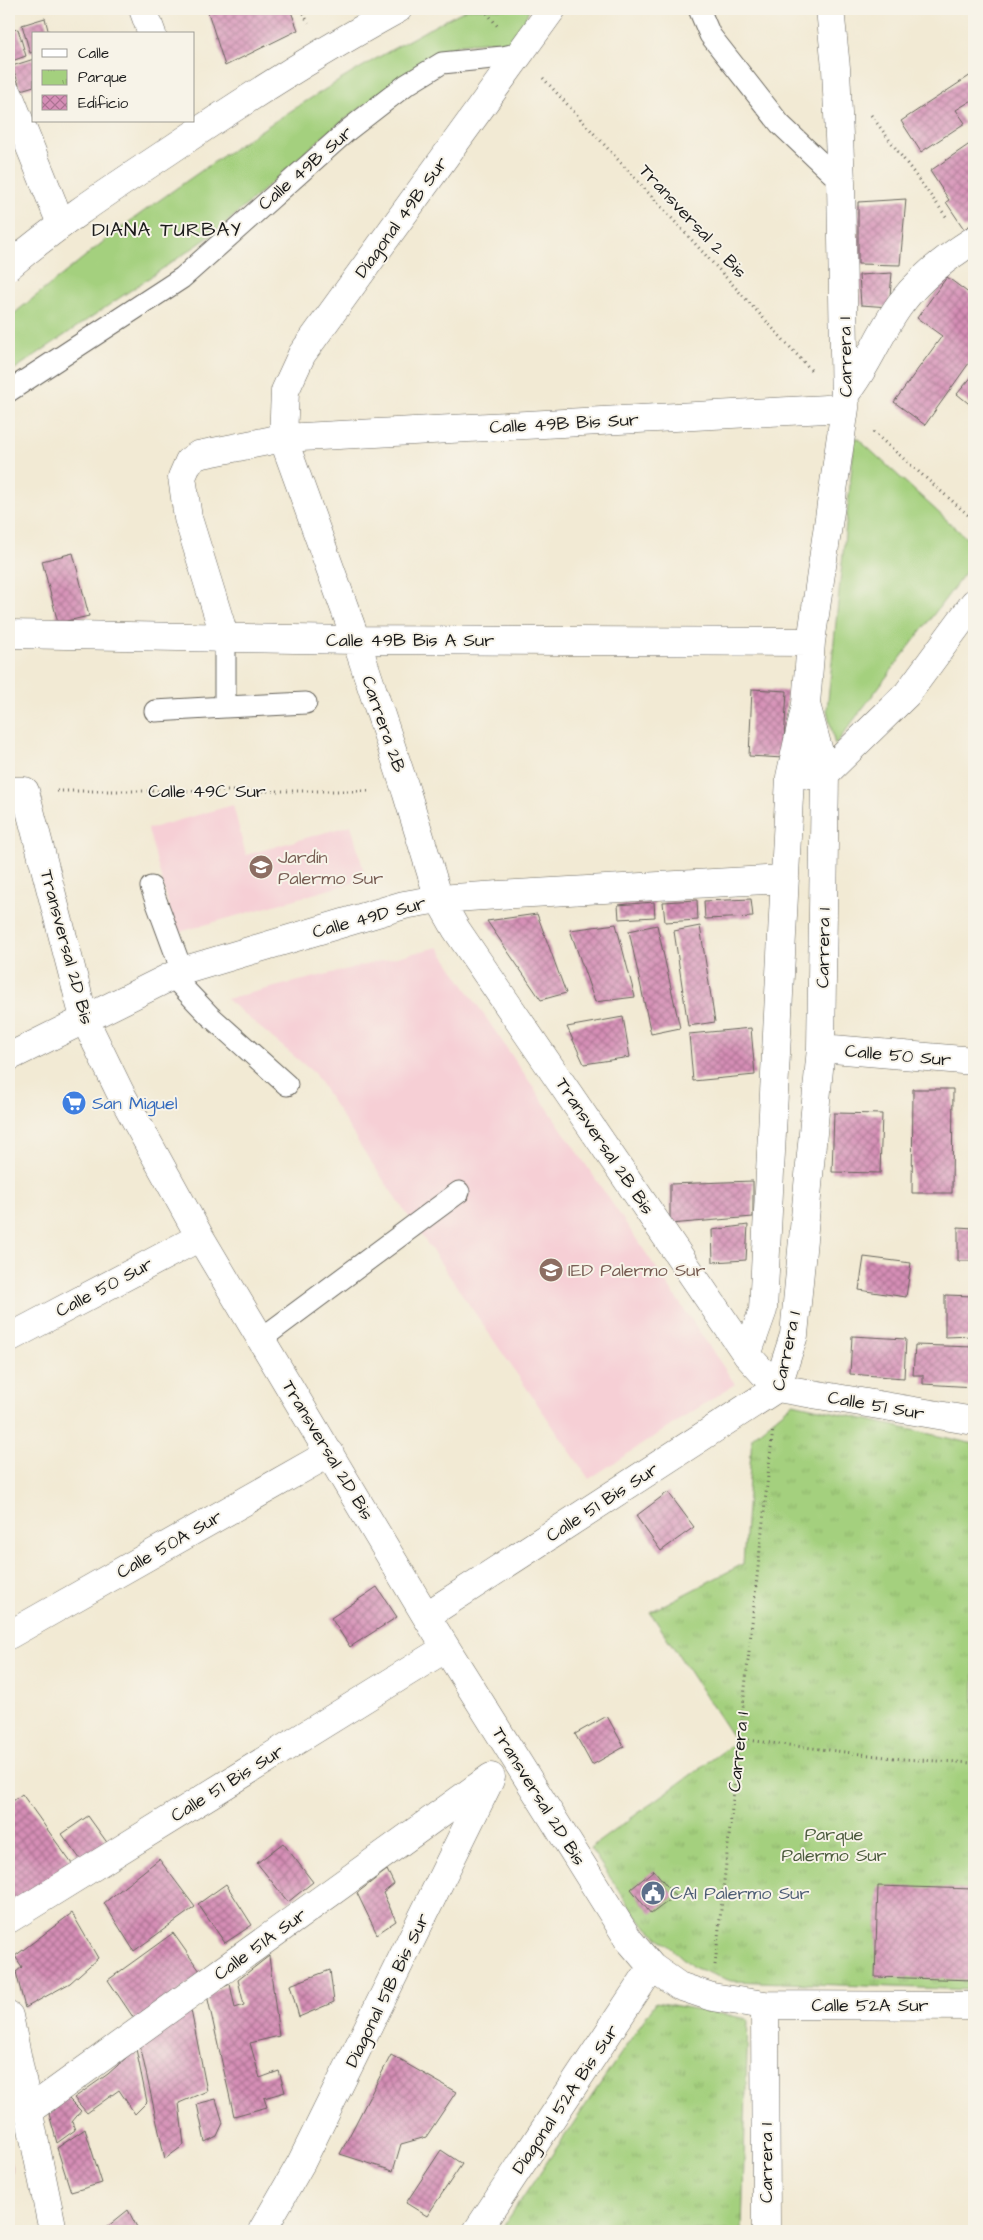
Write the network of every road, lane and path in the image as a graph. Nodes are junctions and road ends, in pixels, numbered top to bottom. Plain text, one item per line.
1 (143, 9) edge
2 (398, 9) edge
3 (552, 9) edge
4 (700, 9) edge
5 (830, 9) edge
6 (151, 32) edge
7 (520, 54) junction
8 (9, 95) edge
9 (866, 108) dead end
10 (188, 129) edge
11 (841, 182) junction
12 (61, 224) junction
13 (970, 242) edge
14 (9, 266) edge
15 (812, 371) dead end
16 (9, 391) edge
17 (846, 400) junction
18 (283, 438) junction
19 (974, 520) edge
20 (974, 603) edge
21 (9, 634) edge
22 (225, 638) junction
23 (356, 640) junction
24 (811, 642) junction
25 (306, 703) dead end
26 (806, 704) junction
27 (225, 708) junction
28 (155, 712) dead end
29 (825, 774) junction
30 (790, 777) junction
31 (406, 790) junction
32 (17, 791) edge
33 (785, 879) junction
34 (151, 887) dead end
35 (439, 900) junction
36 (176, 973) junction
37 (84, 1018) junction
38 (822, 1048) junction
39 (9, 1057) edge
40 (974, 1061) edge
41 (287, 1086) dead end
42 (459, 1192) dead end
43 (200, 1237) junction
44 (9, 1338) edge
45 (261, 1339) junction
46 (747, 1355) junction
47 (777, 1388) junction
48 (974, 1421) edge
49 (330, 1452) junction
50 (426, 1616) junction
51 (9, 1635) edge
52 (446, 1648) junction
53 (739, 1739) junction
54 (508, 1746) junction
55 (974, 1763) edge
56 (491, 1777) junction
57 (9, 1919) edge
58 (652, 1967) junction
59 (712, 1998) junction
60 (765, 2005) junction
61 (974, 2006) edge
62 (9, 2016) edge
63 (28, 2111) junction
64 (53, 2231) edge
65 (262, 2231) edge
66 (477, 2231) edge
67 (766, 2231) edge

1 - 6 street
2 - 10 street
3 - 7 street, Diagonal 49B Sur
4 - 11 lane
5 - 11 street, Carrera 1
7 - 15 path, Transversal 2 Bis
7 - 16 lane, Calle 49B Sur
7 - 18 street, Diagonal 49B Sur
8 - 12 street
9 - 13 path
10 - 12 street
11 - 17 street, Carrera 1
12 - 14 street
13 - 17 street
17 - 18 street, Calle 49B Bis Sur
17 - 19 path
17 - 24 street, Carrera 1
18 - 22 street, Calle 49B Bis Sur
18 - 23 street, Carrera 2B
20 - 29 street
21 - 22 street, Calle 49B Bis A Sur
22 - 23 street, Calle 49B Bis A Sur
22 - 27 lane
23 - 24 street, Calle 49B Bis A Sur
23 - 31 street, Carrera 2B
24 - 26 street, Carrera 1
25 - 27 lane
26 - 29 street, Carrera 1
26 - 30 street, Carrera 1
27 - 28 lane
29 - 30 street
29 - 38 street, Carrera 1
30 - 33 street, Carrera 1
31 - 32 path, Calle 49C Sur
31 - 35 street, Carrera 2B
32 - 37 street, Transversal 2D Bis
33 - 35 street, Calle 49D Sur
33 - 46 street, Carrera 1
34 - 36 lane
35 - 36 street, Calle 49D Sur
35 - 46 street, Transversal 2B Bis
36 - 37 street, Calle 49D Sur
36 - 41 lane
37 - 39 street, Calle 49D Sur
37 - 43 street, Transversal 2D Bis
38 - 40 street, Calle 50 Sur
38 - 47 street, Carrera 1
42 - 45 lane
43 - 44 street, Calle 50 Sur
43 - 45 street, Transversal 2D Bis
45 - 49 street, Transversal 2D Bis
46 - 47 street, Transversal 2B Bis
47 - 48 street, Calle 51 Sur
47 - 50 street, Calle 51 Bis Sur
47 - 53 path, Carrera 1
49 - 50 street, Transversal 2D Bis
49 - 51 street, Calle 50A Sur
50 - 52 street, Transversal 2D Bis
52 - 54 street, Transversal 2D Bis
52 - 57 street, Calle 51 Bis Sur
53 - 55 path
53 - 59 path, Carrera 1
54 - 56 street, Diagonal 51B Bis Sur
54 - 58 street, Transversal 2D Bis
56 - 63 street, Calle 51A Sur
56 - 65 street, Diagonal 51B Bis Sur
58 - 59 street, Transversal 2D Bis
58 - 66 street, Diagonal 52A Bis Sur
59 - 60 street, Transversal 2D Bis
60 - 61 street, Calle 52A Sur
60 - 67 street, Carrera 1
62 - 63 street
63 - 64 street

